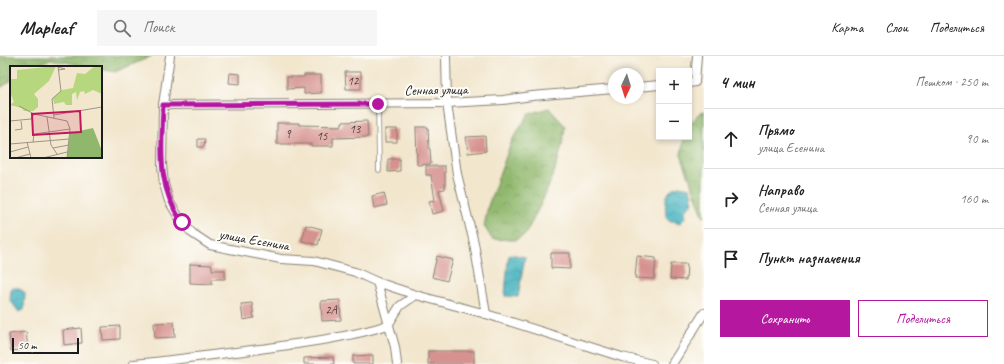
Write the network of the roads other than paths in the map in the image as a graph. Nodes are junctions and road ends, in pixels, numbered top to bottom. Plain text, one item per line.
1 (170, 56) edge
2 (446, 56) edge
3 (697, 56) edge
4 (692, 82) edge
5 (656, 85) edge
6 (644, 86) edge
7 (608, 90) edge
8 (447, 103) junction
9 (378, 104) junction
10 (163, 105) junction
11 (379, 170) dead end
12 (377, 282) junction
13 (416, 295) junction
14 (704, 313) edge
15 (486, 314) junction
16 (388, 325) junction
17 (134, 364) edge
18 (396, 364) edge
19 (652, 364) edge
20 (672, 364) edge

1 - 10 street, улица Есенина
2 - 8 street
3 - 4 street
5 - 6 street
7 - 8 street, Сенная улица
8 - 9 street, Сенная улица
8 - 15 street
9 - 10 street, Сенная улица
9 - 11 lane
10 - 12 street, улица Есенина
12 - 13 street, улица Есенина
12 - 16 street
13 - 15 street, улица Есенина
13 - 16 street
14 - 20 street
15 - 19 street, улица Есенина
16 - 17 street
16 - 18 street

